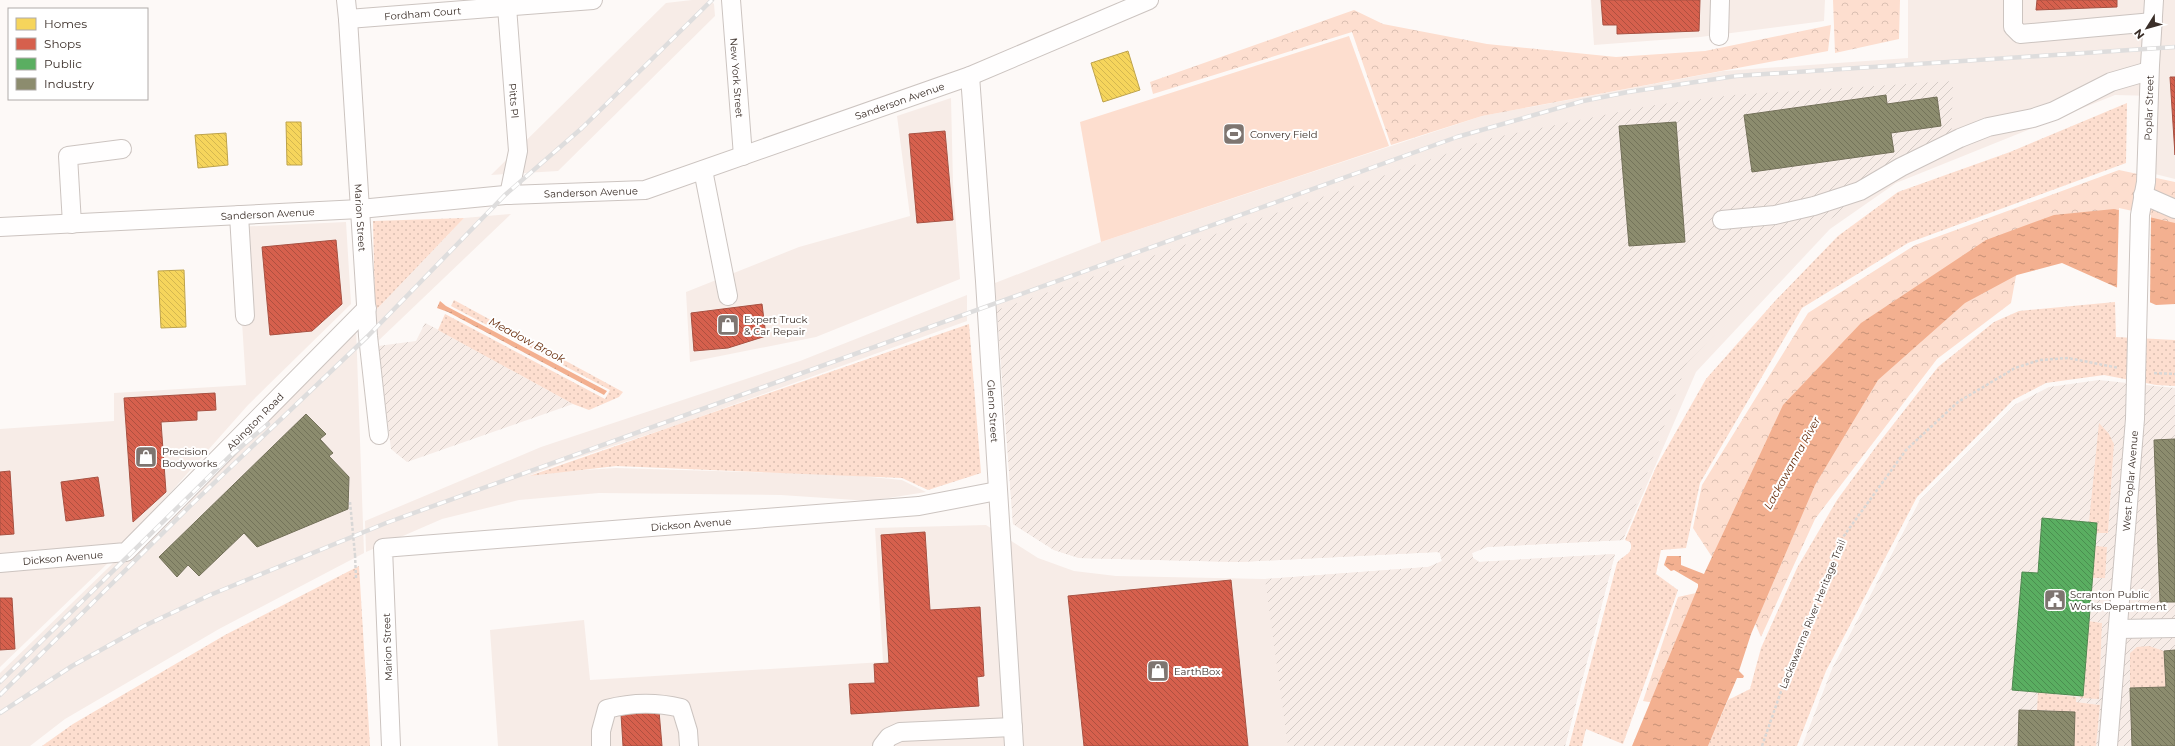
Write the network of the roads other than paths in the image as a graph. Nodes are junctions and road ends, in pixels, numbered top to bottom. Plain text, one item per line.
1 (346, 0) edge
2 (593, 0) edge
3 (731, 0) edge
4 (1149, 0) edge
5 (1720, 0) edge
6 (2013, 0) edge
7 (2154, 0) edge
8 (506, 7) junction
9 (348, 19) junction
10 (2153, 22) junction
11 (1718, 36) dead end
12 (2150, 71) junction
13 (970, 76) junction
14 (122, 149) dead end
15 (743, 156) junction
16 (703, 170) junction
17 (509, 195) junction
18 (2143, 195) junction
19 (360, 209) junction
20 (2175, 209) edge
21 (239, 215) junction
22 (2140, 215) joint
23 (1722, 220) dead end
24 (72, 224) junction
25 (0, 227) edge
26 (728, 296) dead end
27 (367, 308) junction
28 (245, 316) dead end
29 (379, 435) dead end
30 (997, 491) junction
31 (384, 548) joint
32 (126, 552) joint
33 (0, 563) edge
34 (2175, 628) edge
35 (2118, 629) junction
36 (1013, 727) junction
37 (391, 746) edge
38 (601, 746) edge
39 (689, 746) edge
40 (882, 746) edge
41 (1014, 746) edge
42 (2108, 746) edge

1 - 9 street, Marion Street
2 - 8 street, Fordham Court
3 - 15 street, New York Street
4 - 13 street, Sanderson Avenue
5 - 11 street
6 - 10 street
7 - 10 street, Poplar Street
8 - 9 street, Fordham Court
8 - 17 street, Pitts Pl
9 - 19 street, Marion Street
10 - 12 street, Poplar Street
12 - 18 street, Poplar Street
12 - 23 street
13 - 15 street, Sanderson Avenue
13 - 30 street, Glenn Street
14 - 24 street
15 - 16 street, Sanderson Avenue
16 - 17 street, Sanderson Avenue
16 - 26 street
17 - 19 street, Sanderson Avenue
18 - 20 street
18 - 22 street, Poplar Street
19 - 21 street, Sanderson Avenue
19 - 27 street, Marion Street
21 - 24 street, Sanderson Avenue
21 - 28 street
22 - 35 street, West Poplar Avenue
24 - 25 street, Sanderson Avenue
27 - 29 street, Marion Street
27 - 32 street, Abington Road
30 - 31 street, Dickson Avenue
30 - 36 street, Glenn Street
31 - 37 street, Marion Street
32 - 33 street, Dickson Avenue
34 - 35 street
35 - 42 street, West Poplar Avenue
36 - 40 street
36 - 41 street, Glenn Street
38 - 39 street

